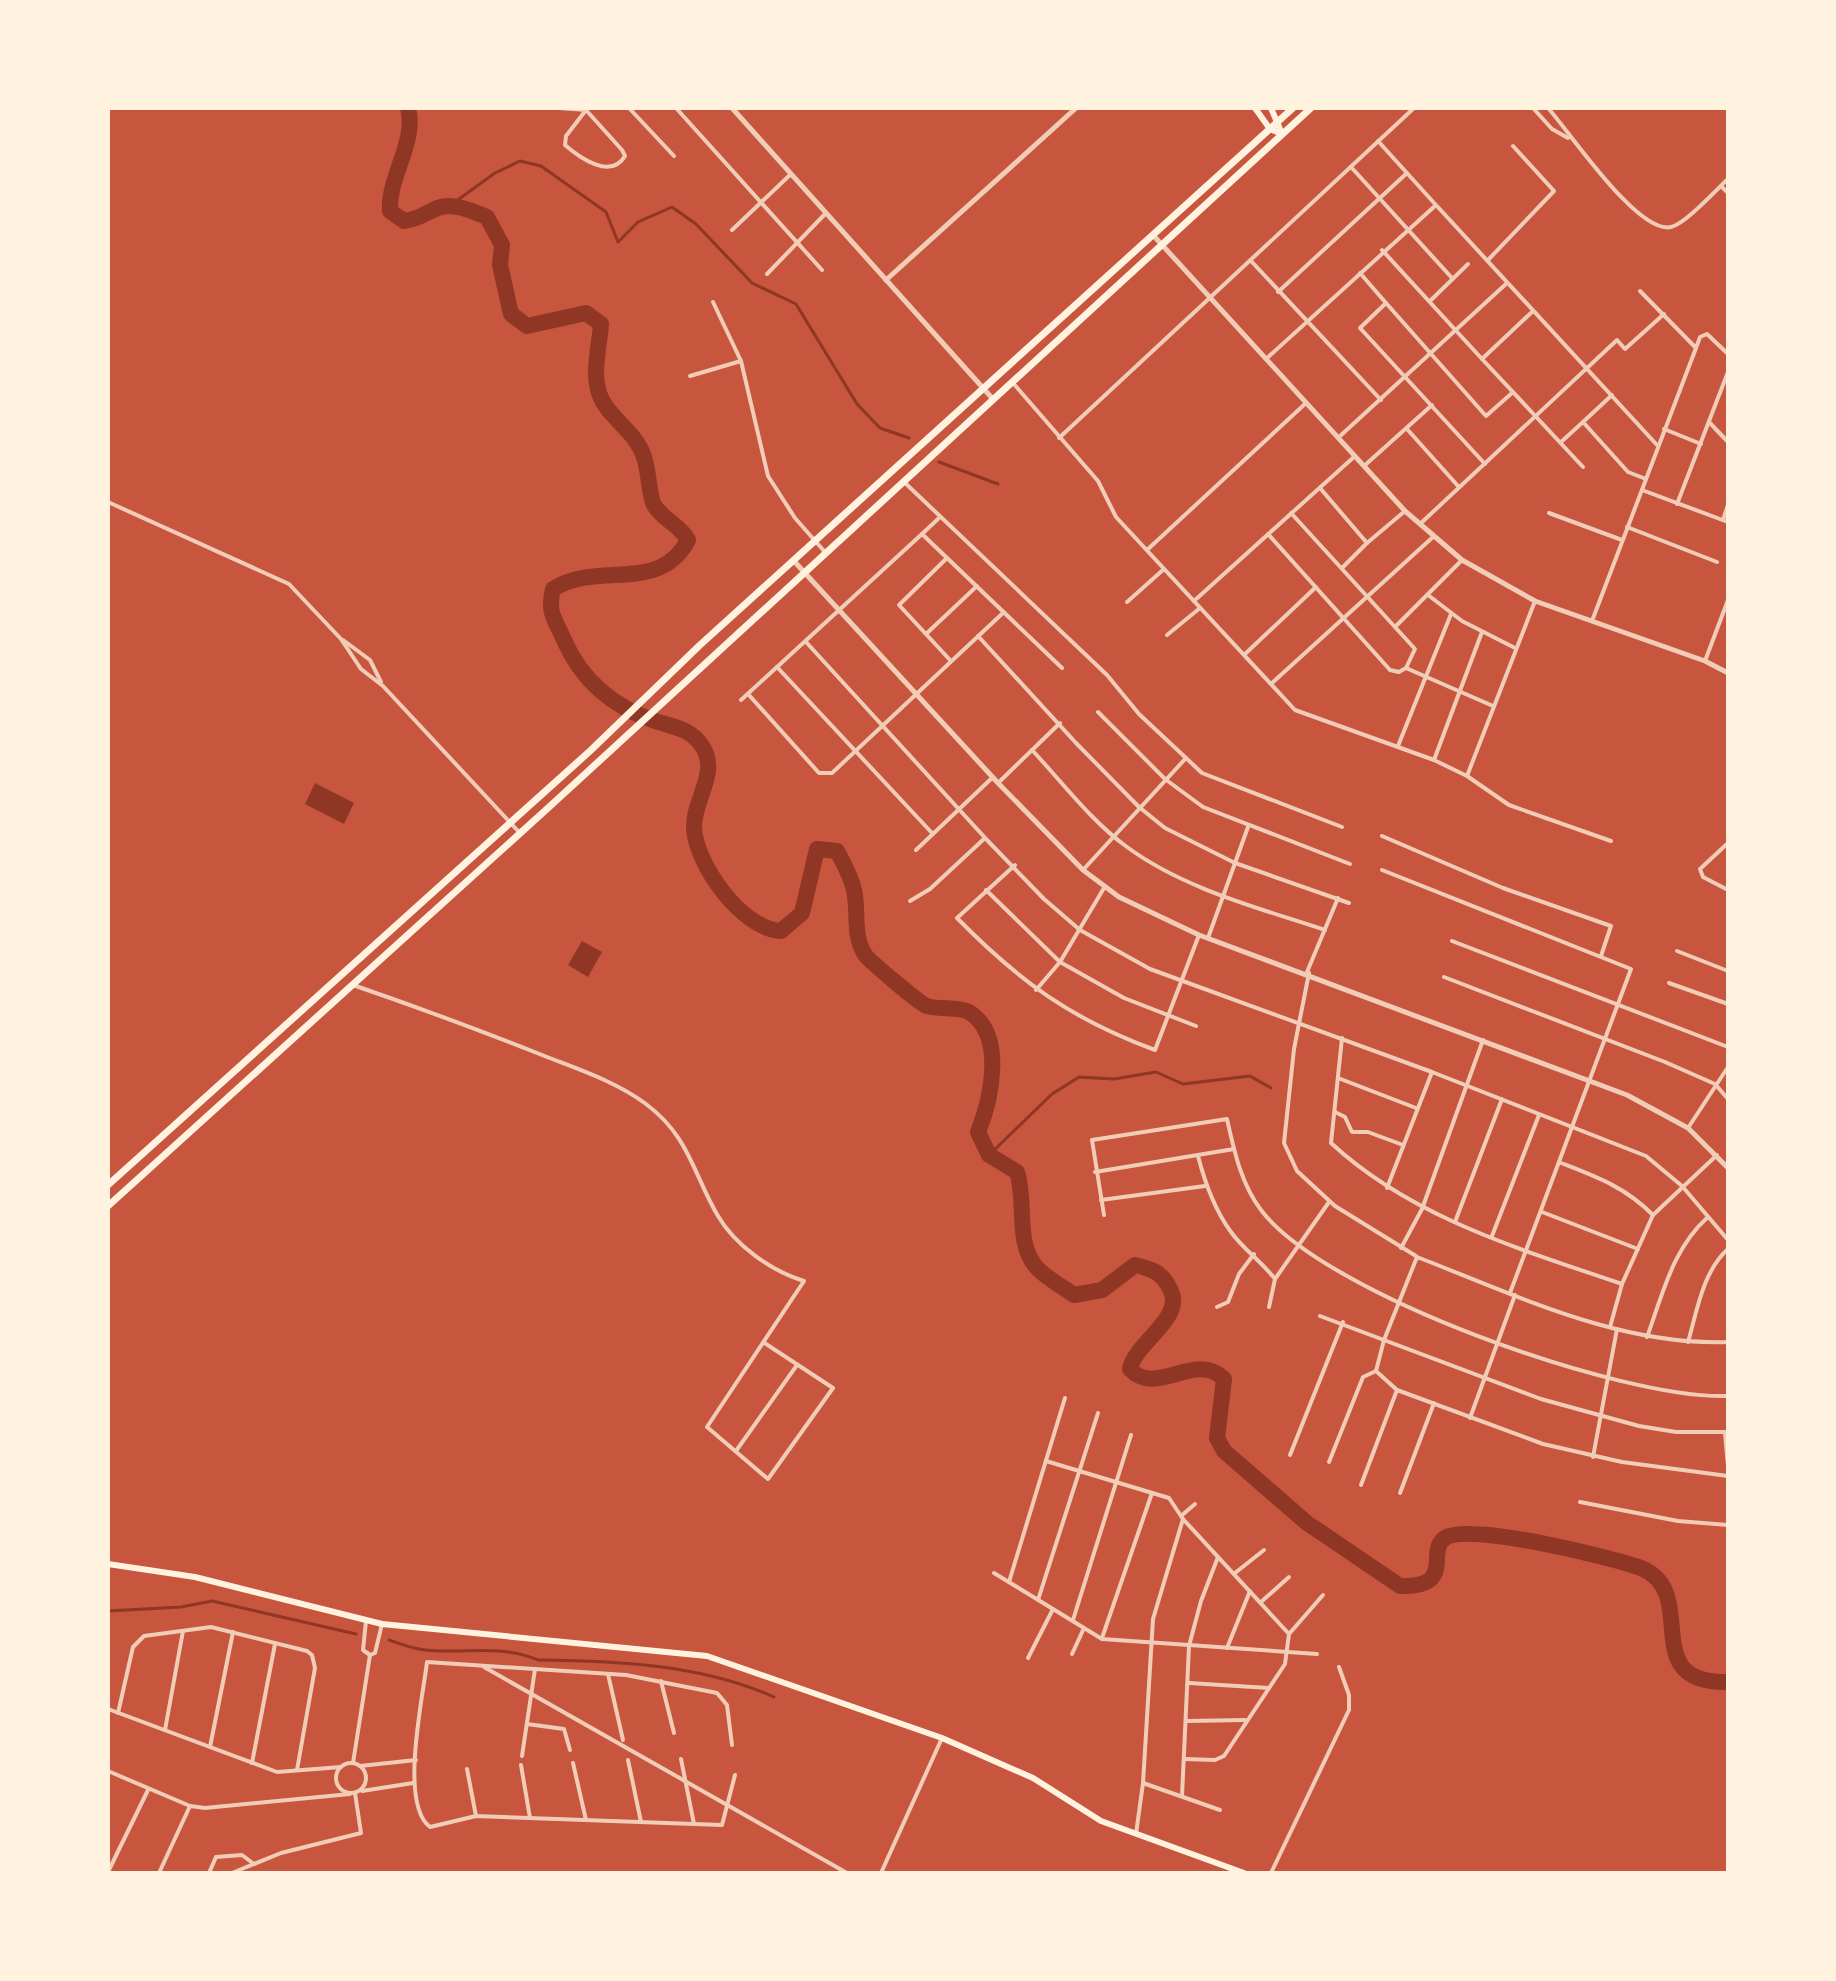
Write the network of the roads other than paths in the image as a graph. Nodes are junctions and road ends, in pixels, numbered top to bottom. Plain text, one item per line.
1 (559, 108) edge
2 (629, 108) edge
3 (676, 108) edge
4 (732, 108) edge
5 (1076, 108) edge
6 (1255, 108) edge
7 (1271, 108) edge
8 (1293, 108) edge
9 (1311, 108) edge
10 (1414, 108) edge
11 (1533, 108) edge
12 (1548, 108) edge
13 (587, 109) edge
14 (1279, 120) junction
15 (1270, 129) junction
16 (1282, 134) junction
17 (1570, 139) junction
18 (1378, 141) junction
19 (1513, 146) dead end
20 (674, 156) dead end
21 (1351, 167) junction
22 (1407, 173) junction
23 (791, 174) junction
24 (1728, 179) edge
25 (1721, 186) junction
26 (1728, 193) edge
27 (1380, 198) junction
28 (763, 201) junction
29 (1436, 205) junction
30 (826, 213) junction
31 (732, 230) dead end
32 (1406, 230) junction
33 (1152, 235) junction
34 (799, 242) junction
35 (1160, 244) junction
36 (1382, 250) junction
37 (1488, 260) junction
38 (1252, 262) junction
39 (1468, 264) dead end
40 (822, 270) dead end
41 (1360, 273) junction
42 (767, 274) dead end
43 (1452, 278) junction
44 (886, 280) junction
45 (1507, 283) junction
46 (1640, 291) dead end
47 (1278, 292) junction
48 (1210, 301) junction
49 (1430, 301) junction
50 (713, 302) dead end
51 (1386, 303) junction
52 (1533, 311) junction
53 (1664, 314) junction
54 (1307, 321) junction
55 (1455, 330) junction
56 (1696, 348) junction
57 (1430, 353) junction
58 (1728, 354) edge
59 (1266, 359) junction
60 (1482, 359) junction
61 (741, 361) junction
62 (1588, 368) junction
63 (1728, 372) edge
64 (690, 376) dead end
65 (1406, 377) junction
66 (1011, 381) junction
67 (984, 389) junction
68 (1512, 393) junction
69 (1612, 395) junction
70 (992, 398) junction
71 (1381, 400) junction
72 (1306, 403) junction
73 (1432, 405) junction
74 (1536, 417) junction
75 (1583, 422) junction
76 (1709, 422) junction
77 (1407, 429) junction
78 (1664, 429) junction
79 (1339, 437) junction
80 (1059, 438) junction
81 (1728, 442) edge
82 (1560, 443) junction
83 (1701, 444) junction
84 (1657, 445) junction
85 (1355, 456) junction
86 (1485, 464) junction
87 (1364, 466) junction
88 (1583, 467) dead end
89 (1646, 479) junction
90 (902, 480) junction
91 (1458, 486) junction
92 (1320, 488) junction
93 (1642, 490) junction
94 (108, 502) edge
95 (1677, 504) junction
96 (1728, 505) edge
97 (1405, 511) junction
98 (1291, 513) junction
99 (1549, 513) dead end
100 (939, 518) junction
101 (1725, 521) edge
102 (1419, 525) junction
103 (1627, 527) junction
104 (922, 534) junction
105 (1268, 534) junction
106 (1433, 537) junction
107 (815, 540) junction
108 (1622, 541) junction
109 (1367, 543) junction
110 (1147, 550) junction
111 (824, 551) junction
112 (947, 558) junction
113 (793, 560) junction
114 (1462, 560) junction
115 (1717, 562) dead end
116 (1342, 568) junction
117 (1164, 569) junction
118 (803, 571) junction
119 (977, 586) junction
120 (1316, 587) junction
121 (1367, 594) junction
122 (1428, 595) junction
123 (1728, 600) edge
124 (1194, 601) junction
125 (1535, 601) junction
126 (1127, 602) dead end
127 (1200, 608) junction
128 (839, 611) junction
129 (1004, 612) junction
130 (1451, 614) junction
131 (1341, 617) junction
132 (1592, 621) junction
133 (1397, 625) junction
134 (1482, 632) junction
135 (926, 634) junction
136 (1167, 635) dead end
137 (978, 636) junction
138 (341, 639) junction
139 (806, 642) junction
140 (1515, 648) junction
141 (1245, 654) junction
142 (950, 660) junction
143 (1705, 661) junction
144 (777, 667) junction
145 (1062, 668) dead end
146 (1406, 668) junction
147 (1728, 673) edge
148 (1426, 677) junction
149 (1271, 684) junction
150 (383, 686) junction
151 (1460, 692) junction
152 (748, 694) junction
153 (918, 695) junction
154 (741, 700) dead end
155 (1493, 706) junction
156 (1098, 712) dead end
157 (1060, 723) junction
158 (885, 727) junction
159 (1398, 746) junction
160 (1032, 750) junction
161 (856, 753) junction
162 (1186, 758) junction
163 (1434, 760) junction
164 (1467, 776) junction
165 (993, 777) junction
166 (1165, 779) junction
167 (998, 783) junction
168 (1139, 807) junction
169 (958, 809) junction
170 (509, 821) junction
171 (1248, 826) junction
172 (1342, 827) dead end
173 (521, 833) junction
174 (932, 833) junction
175 (1114, 836) junction
176 (1382, 836) dead end
177 (985, 838) junction
178 (1611, 841) dead end
179 (1728, 843) edge
180 (916, 850) dead end
181 (1235, 863) junction
182 (1350, 864) dead end
183 (1015, 865) junction
184 (1083, 870) junction
185 (1382, 870) dead end
186 (1104, 888) junction
187 (986, 890) junction
188 (1728, 890) edge
189 (1224, 896) junction
190 (1338, 898) junction
191 (910, 901) dead end
192 (1349, 903) dead end
193 (1080, 930) junction
194 (1325, 930) junction
195 (1199, 935) junction
196 (1208, 938) junction
197 (1452, 941) dead end
198 (1677, 951) dead end
199 (1601, 956) junction
200 (1060, 962) junction
201 (1728, 971) edge
202 (1308, 973) junction
203 (1444, 977) dead end
204 (1183, 980) junction
205 (1669, 983) dead end
206 (353, 985) junction
207 (1036, 990) junction
208 (1619, 1003) junction
209 (1728, 1004) edge
210 (1168, 1016) junction
211 (1299, 1023) junction
212 (1196, 1026) dead end
213 (1342, 1038) junction
214 (1605, 1039) junction
215 (1483, 1040) junction
216 (1728, 1047) edge
217 (1728, 1067) edge
218 (1432, 1072) junction
219 (1338, 1078) junction
220 (1591, 1081) junction
221 (1715, 1084) junction
222 (1467, 1088) junction
223 (1502, 1099) junction
224 (1728, 1099) edge
225 (1416, 1108) junction
226 (1334, 1112) junction
227 (1540, 1114) junction
228 (1575, 1126) junction
229 (1688, 1128) junction
230 (1403, 1145) junction
231 (1234, 1149) junction
232 (1717, 1155) junction
233 (1198, 1156) junction
234 (1561, 1163) junction
235 (1728, 1168) edge
236 (1095, 1172) junction
237 (108, 1185) edge
238 (1205, 1186) junction
239 (1682, 1186) junction
240 (1387, 1188) junction
241 (1101, 1200) junction
242 (1330, 1201) junction
243 (108, 1206) edge
244 (1422, 1209) junction
245 (1542, 1212) junction
246 (1104, 1215) dead end
247 (1653, 1215) junction
248 (1708, 1217) junction
249 (1455, 1222) junction
250 (1492, 1236) junction
251 (1728, 1240) edge
252 (1299, 1245) junction
253 (1401, 1248) junction
254 (1638, 1249) junction
255 (1728, 1249) edge
256 (1526, 1252) junction
257 (1254, 1254) junction
258 (1417, 1257) junction
259 (1275, 1279) junction
260 (1622, 1284) junction
261 (1513, 1294) junction
262 (1398, 1302) junction
263 (1217, 1307) dead end
264 (1269, 1307) dead end
265 (1320, 1316) dead end
266 (1343, 1322) junction
267 (1610, 1327) junction
268 (1617, 1329) junction
269 (1647, 1337) junction
270 (1384, 1340) junction
271 (1497, 1341) junction
272 (763, 1342) junction
273 (1688, 1342) junction
274 (1728, 1342) edge
275 (797, 1364) junction
276 (1376, 1371) junction
277 (1484, 1376) junction
278 (1606, 1378) junction
279 (1397, 1390) junction
280 (1728, 1396) edge
281 (1065, 1398) dead end
282 (1434, 1403) junction
283 (1098, 1413) dead end
284 (1599, 1415) junction
285 (1470, 1418) junction
286 (1727, 1433) edge
287 (1131, 1435) dead end
288 (736, 1451) junction
289 (1290, 1455) dead end
290 (1593, 1457) junction
291 (1046, 1461) junction
292 (1329, 1462) dead end
293 (1728, 1466) edge
294 (1080, 1471) junction
295 (1728, 1476) edge
296 (1116, 1482) junction
297 (1361, 1485) dead end
298 (1152, 1493) junction
299 (1400, 1493) dead end
300 (1580, 1502) dead end
301 (1195, 1504) dead end
302 (1182, 1517) junction
303 (1728, 1525) edge
304 (1264, 1550) dead end
305 (1218, 1557) junction
306 (108, 1564) edge
307 (994, 1573) dead end
308 (1234, 1574) junction
309 (1289, 1577) dead end
310 (1009, 1582) junction
311 (1250, 1591) junction
312 (1323, 1595) dead end
313 (1038, 1600) junction
314 (1260, 1602) junction
315 (1053, 1609) junction
316 (366, 1621) junction
317 (1073, 1621) junction
318 (382, 1624) junction
319 (1084, 1628) junction
320 (183, 1631) junction
321 (233, 1631) junction
322 (1289, 1634) junction
323 (1102, 1639) junction
324 (275, 1643) junction
325 (1151, 1644) junction
326 (1189, 1646) junction
327 (1227, 1649) junction
328 (1286, 1653) junction
329 (1072, 1654) dead end
330 (1317, 1654) dead end
331 (370, 1655) junction
332 (1028, 1658) dead end
333 (482, 1666) junction
334 (1339, 1667) dead end
335 (535, 1669) junction
336 (608, 1674) junction
337 (661, 1681) junction
338 (1189, 1683) junction
339 (1269, 1688) junction
340 (108, 1709) edge
341 (118, 1713) junction
342 (1245, 1720) junction
343 (1187, 1721) junction
344 (527, 1724) junction
345 (165, 1730) junction
346 (674, 1733) dead end
347 (942, 1738) junction
348 (623, 1740) dead end
349 (732, 1745) dead end
350 (210, 1747) junction
351 (570, 1750) dead end
352 (522, 1756) dead end
353 (681, 1759) dead end
354 (1184, 1759) junction
355 (416, 1760) junction
356 (628, 1760) dead end
357 (252, 1763) junction
358 (353, 1763) junction
359 (573, 1763) dead end
360 (521, 1765) dead end
361 (360, 1766) junction
362 (341, 1767) junction
363 (467, 1769) dead end
364 (297, 1770) junction
365 (108, 1771) edge
366 (735, 1775) dead end
367 (413, 1783) junction
368 (1143, 1783) junction
369 (148, 1790) junction
370 (355, 1793) junction
371 (1182, 1796) junction
372 (190, 1806) junction
373 (1220, 1810) dead end
374 (476, 1816) junction
375 (530, 1818) junction
376 (586, 1820) junction
377 (641, 1822) junction
378 (694, 1824) junction
379 (1136, 1834) junction
380 (254, 1864) junction
381 (108, 1872) edge
382 (159, 1873) edge
383 (209, 1873) edge
384 (232, 1873) edge
385 (847, 1873) edge
386 (881, 1873) edge
387 (1244, 1873) edge
388 (1271, 1873) edge

1 - 13 street
2 - 20 street
3 - 28 street
4 - 23 street
5 - 44 street
6 - 15 main road
7 - 14 main road
8 - 14 highway
9 - 16 highway
10 - 18 street
11 - 17 street
12 - 17 street
13 - 13 street
14 - 15 highway
14 - 16 main road
15 - 16 main road
15 - 33 highway
16 - 35 highway
17 - 25 street
18 - 21 street
18 - 22 street
19 - 37 street
21 - 27 street
21 - 38 street
22 - 27 street
22 - 29 street
23 - 28 street
23 - 30 street
24 - 25 street
25 - 26 street
27 - 32 street
27 - 47 street
28 - 31 street
28 - 34 street
29 - 32 street
29 - 37 street
30 - 34 street
30 - 44 street
32 - 36 street
32 - 43 street
33 - 35 street
33 - 67 highway
34 - 40 street
34 - 42 street
35 - 48 street
35 - 66 highway
36 - 41 street
36 - 49 street
37 - 45 street
38 - 47 street
38 - 48 street
39 - 43 street
41 - 51 street
41 - 54 street
43 - 49 street
44 - 67 street
45 - 52 street
45 - 55 street
46 - 53 street
47 - 54 street
48 - 59 street
48 - 80 street
49 - 55 street
50 - 61 street
51 - 57 street
51 - 65 street
52 - 60 street
52 - 62 street
53 - 56 street
53 - 62 street
54 - 59 street
54 - 71 street
55 - 57 street
55 - 60 street
56 - 58 street
56 - 78 street
57 - 65 street
57 - 68 street
59 - 72 street
60 - 68 street
61 - 64 street
61 - 107 street
62 - 69 street
62 - 74 street
63 - 76 street
65 - 71 street
65 - 73 street
66 - 70 highway
66 - 80 street
67 - 70 street
67 - 107 highway
68 - 74 street
69 - 75 street
69 - 84 street
70 - 90 highway
71 - 79 street
72 - 79 street
72 - 110 street
73 - 77 street
73 - 86 street
74 - 82 street
74 - 86 street
75 - 82 street
75 - 89 street
76 - 81 street
76 - 83 street
77 - 87 street
77 - 91 street
78 - 83 street
78 - 84 street
79 - 85 street
80 - 110 street
82 - 88 street
83 - 95 street
84 - 89 street
85 - 87 street
85 - 92 street
86 - 91 street
87 - 97 street
89 - 93 street
90 - 100 street
90 - 111 highway
91 - 102 street
92 - 98 street
92 - 109 street
93 - 95 street
93 - 103 street
94 - 138 street
95 - 101 street
96 - 101 street
97 - 102 street
97 - 109 street
98 - 105 street
98 - 116 street
99 - 108 street
100 - 104 street
100 - 162 street
102 - 106 street
103 - 108 street
103 - 115 street
104 - 112 street
104 - 128 street
105 - 120 street
105 - 124 street
106 - 114 street
106 - 121 street
107 - 111 street
107 - 113 highway
108 - 132 street
109 - 116 street
110 - 117 street
111 - 118 highway
112 - 119 street
112 - 135 street
113 - 118 street
113 - 170 highway
114 - 122 street
114 - 125 street
116 - 121 street
117 - 124 street
117 - 126 street
118 - 128 street
118 - 173 highway
119 - 129 street
119 - 135 street
120 - 131 street
120 - 141 street
121 - 131 street
121 - 133 street
122 - 130 street
122 - 133 street
123 - 143 street
124 - 127 street
125 - 132 street
125 - 140 street
127 - 136 street
127 - 141 street
128 - 139 street
128 - 153 street
129 - 137 street
129 - 145 street
130 - 134 street
130 - 148 street
131 - 146 street
131 - 149 street
132 - 143 street
133 - 146 street
134 - 140 street
134 - 151 street
135 - 142 street
137 - 142 street
137 - 157 street
138 - 150 street
138 - 150 street
139 - 144 street
139 - 158 street
140 - 155 street
141 - 149 street
142 - 153 street
143 - 147 street
144 - 152 street
144 - 161 street
146 - 148 street
148 - 151 street
148 - 159 street
149 - 159 street
150 - 170 street
151 - 155 street
151 - 163 street
152 - 154 street
152 - 161 street
153 - 158 street
153 - 165 street
155 - 164 street
156 - 166 street
157 - 160 street
157 - 168 street
158 - 161 street
158 - 169 street
159 - 163 street
160 - 167 street
160 - 175 street
161 - 174 street
162 - 166 street
162 - 172 street
163 - 164 street
164 - 178 street
165 - 167 street
165 - 169 street
166 - 168 street
166 - 171 street
167 - 184 street
168 - 175 street
168 - 181 street
169 - 174 street
169 - 177 street
170 - 173 street
170 - 237 highway
171 - 181 street
171 - 182 street
173 - 206 highway
174 - 180 street
175 - 184 street
175 - 189 street
176 - 199 street
177 - 183 street
177 - 191 street
179 - 188 street
181 - 189 street
181 - 190 street
183 - 187 street
183 - 193 street
184 - 186 street
185 - 199 street
186 - 193 street
186 - 195 street
187 - 200 street
187 - 207 street
189 - 194 street
189 - 196 street
190 - 192 street
190 - 194 street
193 - 200 street
193 - 204 street
194 - 202 street
195 - 196 street
195 - 204 street
196 - 202 street
197 - 208 street
198 - 201 street
199 - 208 street
200 - 207 street
200 - 210 street
202 - 211 street
202 - 215 street
203 - 214 street
204 - 210 street
204 - 211 street
205 - 209 street
206 - 243 highway
206 - 272 street
207 - 210 street
208 - 214 street
208 - 216 street
210 - 212 street
211 - 213 street
211 - 242 street
213 - 218 street
213 - 219 street
214 - 220 street
214 - 221 street
215 - 220 street
215 - 222 street
217 - 221 street
218 - 222 street
218 - 225 street
219 - 225 street
219 - 226 street
220 - 228 street
220 - 229 street
221 - 224 street
221 - 229 street
222 - 223 street
222 - 244 street
223 - 227 street
223 - 249 street
225 - 230 street
226 - 230 street
226 - 240 street
227 - 228 street
227 - 250 street
228 - 234 street
228 - 239 street
229 - 232 street
230 - 240 street
231 - 233 street
231 - 236 street
231 - 252 street
232 - 235 street
232 - 239 street
233 - 236 street
233 - 238 street
234 - 245 street
234 - 247 street
236 - 241 street
238 - 241 street
238 - 257 street
239 - 247 street
239 - 248 street
240 - 244 street
241 - 246 street
242 - 252 street
242 - 253 street
244 - 249 street
244 - 253 street
245 - 254 street
245 - 256 street
247 - 254 street
248 - 251 street
248 - 269 street
249 - 250 street
250 - 256 street
252 - 259 street
252 - 262 street
253 - 258 street
254 - 260 street
255 - 273 street
256 - 260 street
256 - 261 street
257 - 259 street
257 - 263 street
258 - 261 street
258 - 262 street
259 - 264 street
260 - 267 street
261 - 267 street
261 - 271 street
262 - 270 street
262 - 271 street
265 - 266 street
266 - 270 street
266 - 289 street
267 - 268 street
268 - 269 street
268 - 278 street
269 - 273 street
270 - 276 street
270 - 277 street
271 - 277 street
271 - 278 street
272 - 275 street
272 - 288 street
273 - 274 street
275 - 288 street
275 - 288 street
276 - 279 street
276 - 292 street
277 - 284 street
277 - 285 street
278 - 280 street
278 - 284 street
279 - 282 street
279 - 297 street
281 - 291 street
282 - 285 street
282 - 299 street
283 - 294 street
284 - 286 street
284 - 290 street
285 - 290 street
286 - 293 street
287 - 296 street
290 - 295 street
291 - 294 street
291 - 310 street
294 - 296 street
294 - 313 street
296 - 298 street
296 - 317 street
298 - 302 street
298 - 323 street
300 - 303 street
301 - 302 street
302 - 305 street
302 - 325 street
304 - 308 street
305 - 308 street
305 - 326 street
306 - 316 main road
307 - 310 street
308 - 311 street
309 - 314 street
310 - 313 street
311 - 314 street
311 - 327 street
312 - 322 street
313 - 315 street
314 - 322 street
315 - 317 street
315 - 332 street
316 - 318 main road
316 - 331 street
317 - 319 street
318 - 331 street
318 - 347 main road
319 - 323 street
319 - 329 street
320 - 321 street
320 - 341 street
320 - 345 street
321 - 324 street
321 - 350 street
322 - 328 street
323 - 325 street
324 - 357 street
324 - 364 street
325 - 326 street
325 - 368 street
326 - 327 street
326 - 338 street
327 - 328 street
328 - 330 street
328 - 339 street
331 - 358 street
333 - 335 street
333 - 355 street
333 - 385 street
334 - 388 street
335 - 336 street
335 - 344 street
336 - 337 street
336 - 348 street
337 - 346 street
337 - 349 street
338 - 339 street
338 - 343 street
339 - 342 street
340 - 341 street
341 - 345 street
342 - 343 street
342 - 354 street
343 - 354 street
344 - 351 street
344 - 352 street
345 - 350 street
347 - 379 main road
347 - 386 street
350 - 357 street
353 - 378 street
354 - 371 street
355 - 361 street
355 - 367 street
356 - 377 street
357 - 364 street
358 - 361 street
358 - 362 street
359 - 376 street
360 - 375 street
361 - 370 street
362 - 364 street
362 - 370 street
363 - 374 street
365 - 369 street
366 - 378 street
367 - 370 street
367 - 374 street
368 - 371 street
368 - 379 street
369 - 372 street
369 - 381 street
370 - 372 street
370 - 380 street
371 - 373 street
372 - 382 street
374 - 375 street
375 - 376 street
376 - 377 street
377 - 378 street
379 - 387 main road
380 - 383 street
380 - 384 street

